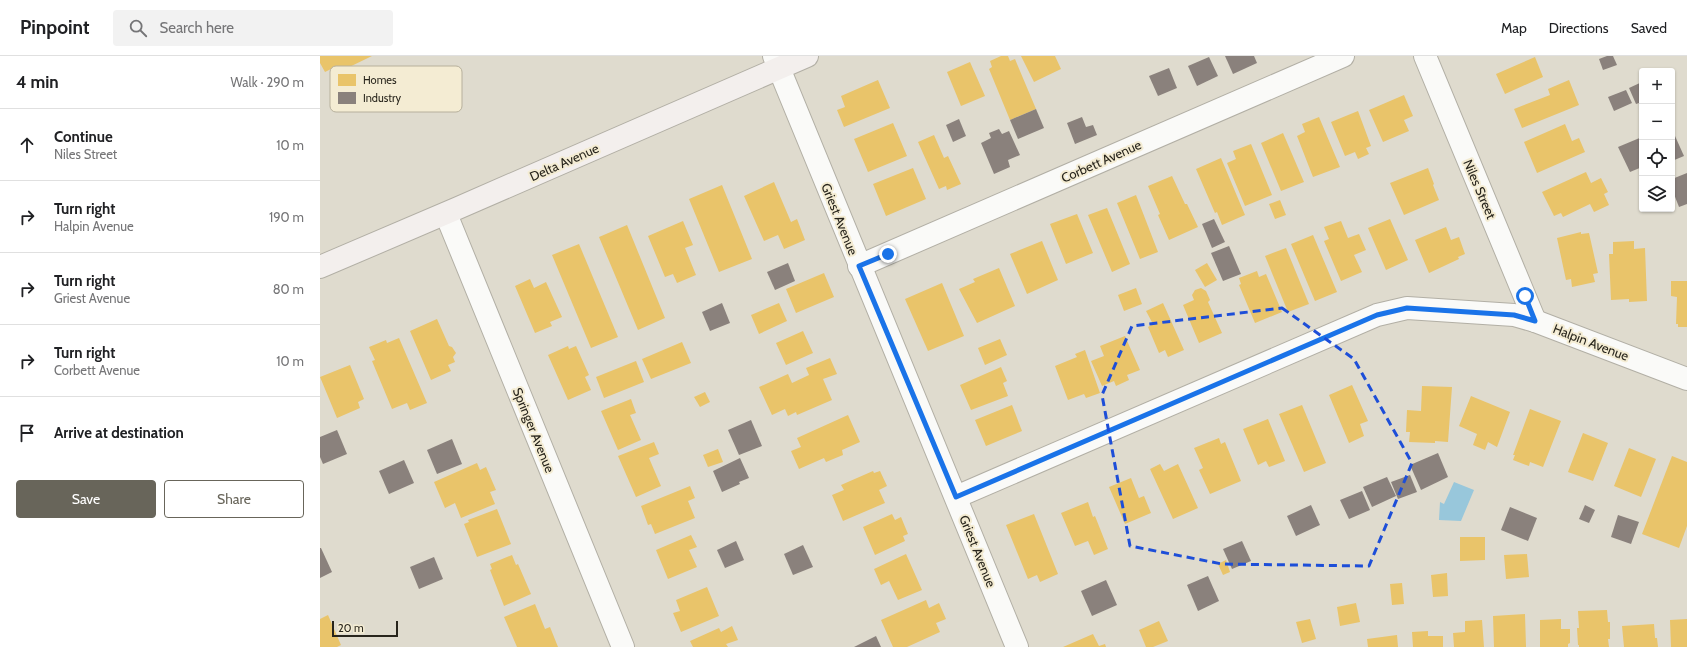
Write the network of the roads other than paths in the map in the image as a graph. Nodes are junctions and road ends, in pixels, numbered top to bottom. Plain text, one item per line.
1 (807, 56) edge
2 (1343, 56) edge
3 (1424, 56) edge
4 (776, 62) edge
5 (446, 214) junction
6 (859, 266) junction
7 (320, 267) edge
8 (1535, 321) junction
9 (1687, 379) edge
10 (956, 497) junction
11 (623, 647) edge
12 (1017, 647) edge

1 - 4 street, Delta Avenue
2 - 6 street, Corbett Avenue
3 - 8 street, Niles Street
4 - 5 street, Delta Avenue
4 - 6 street, Griest Avenue
5 - 7 street, Delta Avenue
5 - 11 street, Springer Avenue
6 - 10 street, Griest Avenue
8 - 9 street, Halpin Avenue
8 - 10 street, Halpin Avenue
10 - 12 street, Griest Avenue

